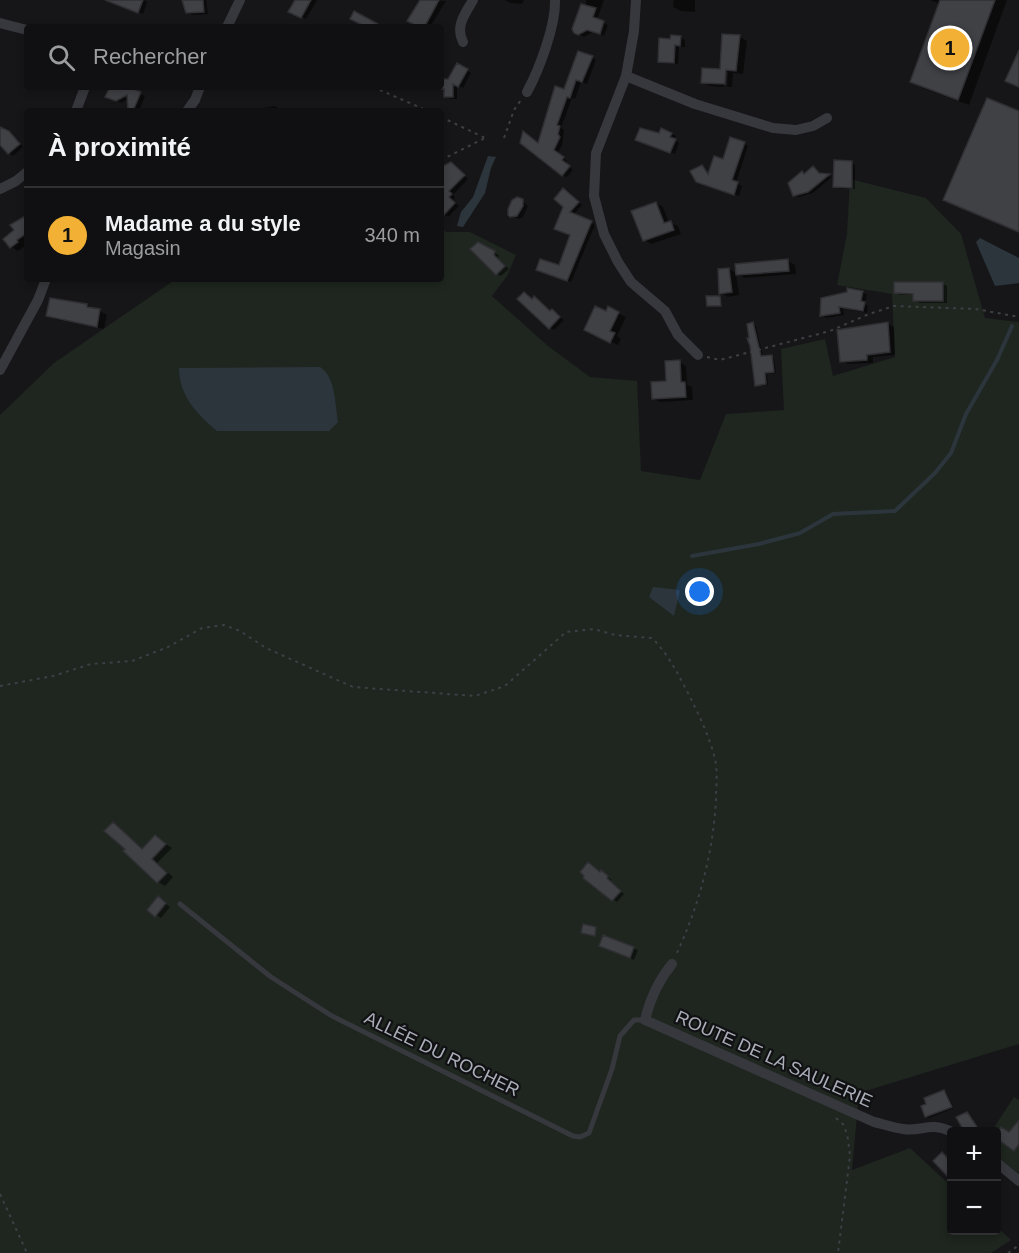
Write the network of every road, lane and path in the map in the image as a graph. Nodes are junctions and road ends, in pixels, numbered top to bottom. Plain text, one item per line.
1 (240, 0) edge
2 (473, 0) edge
3 (555, 0) edge
4 (636, 0) edge
5 (0, 23) edge
6 (228, 24) edge
7 (24, 29) edge
8 (463, 42) dead end
9 (626, 76) junction
10 (84, 90) edge
11 (199, 90) edge
12 (380, 90) edge
13 (527, 92) joint
14 (77, 108) edge
15 (188, 108) edge
16 (421, 108) edge
17 (444, 118) edge
18 (827, 118) dead end
19 (504, 138) dead end
20 (444, 158) edge
21 (24, 174) edge
22 (0, 189) edge
23 (45, 282) edge
24 (1019, 317) edge
25 (698, 355) joint
26 (0, 370) edge
27 (0, 686) edge
28 (180, 904) dead end
29 (672, 964) joint
30 (645, 1020) junction
31 (835, 1117) dead end
32 (947, 1130) edge
33 (1001, 1166) edge
34 (1019, 1181) edge
35 (0, 1194) edge
36 (1019, 1245) edge
37 (27, 1253) edge
38 (838, 1253) edge
39 (1008, 1253) edge

1 - 6 street
2 - 8 street
3 - 13 street
4 - 9 street
5 - 7 street
9 - 18 street
9 - 25 street
10 - 14 street
11 - 15 street
12 - 16 path
13 - 19 path
17 - 20 path
21 - 22 street
23 - 26 street
24 - 25 path
27 - 29 path
28 - 30 lane, ALLÉE DU ROCHER
29 - 30 street, ROUTE DE LA SAULERIE
30 - 32 street, ROUTE DE LA SAULERIE
31 - 38 path
33 - 34 street
35 - 37 path
36 - 39 path

